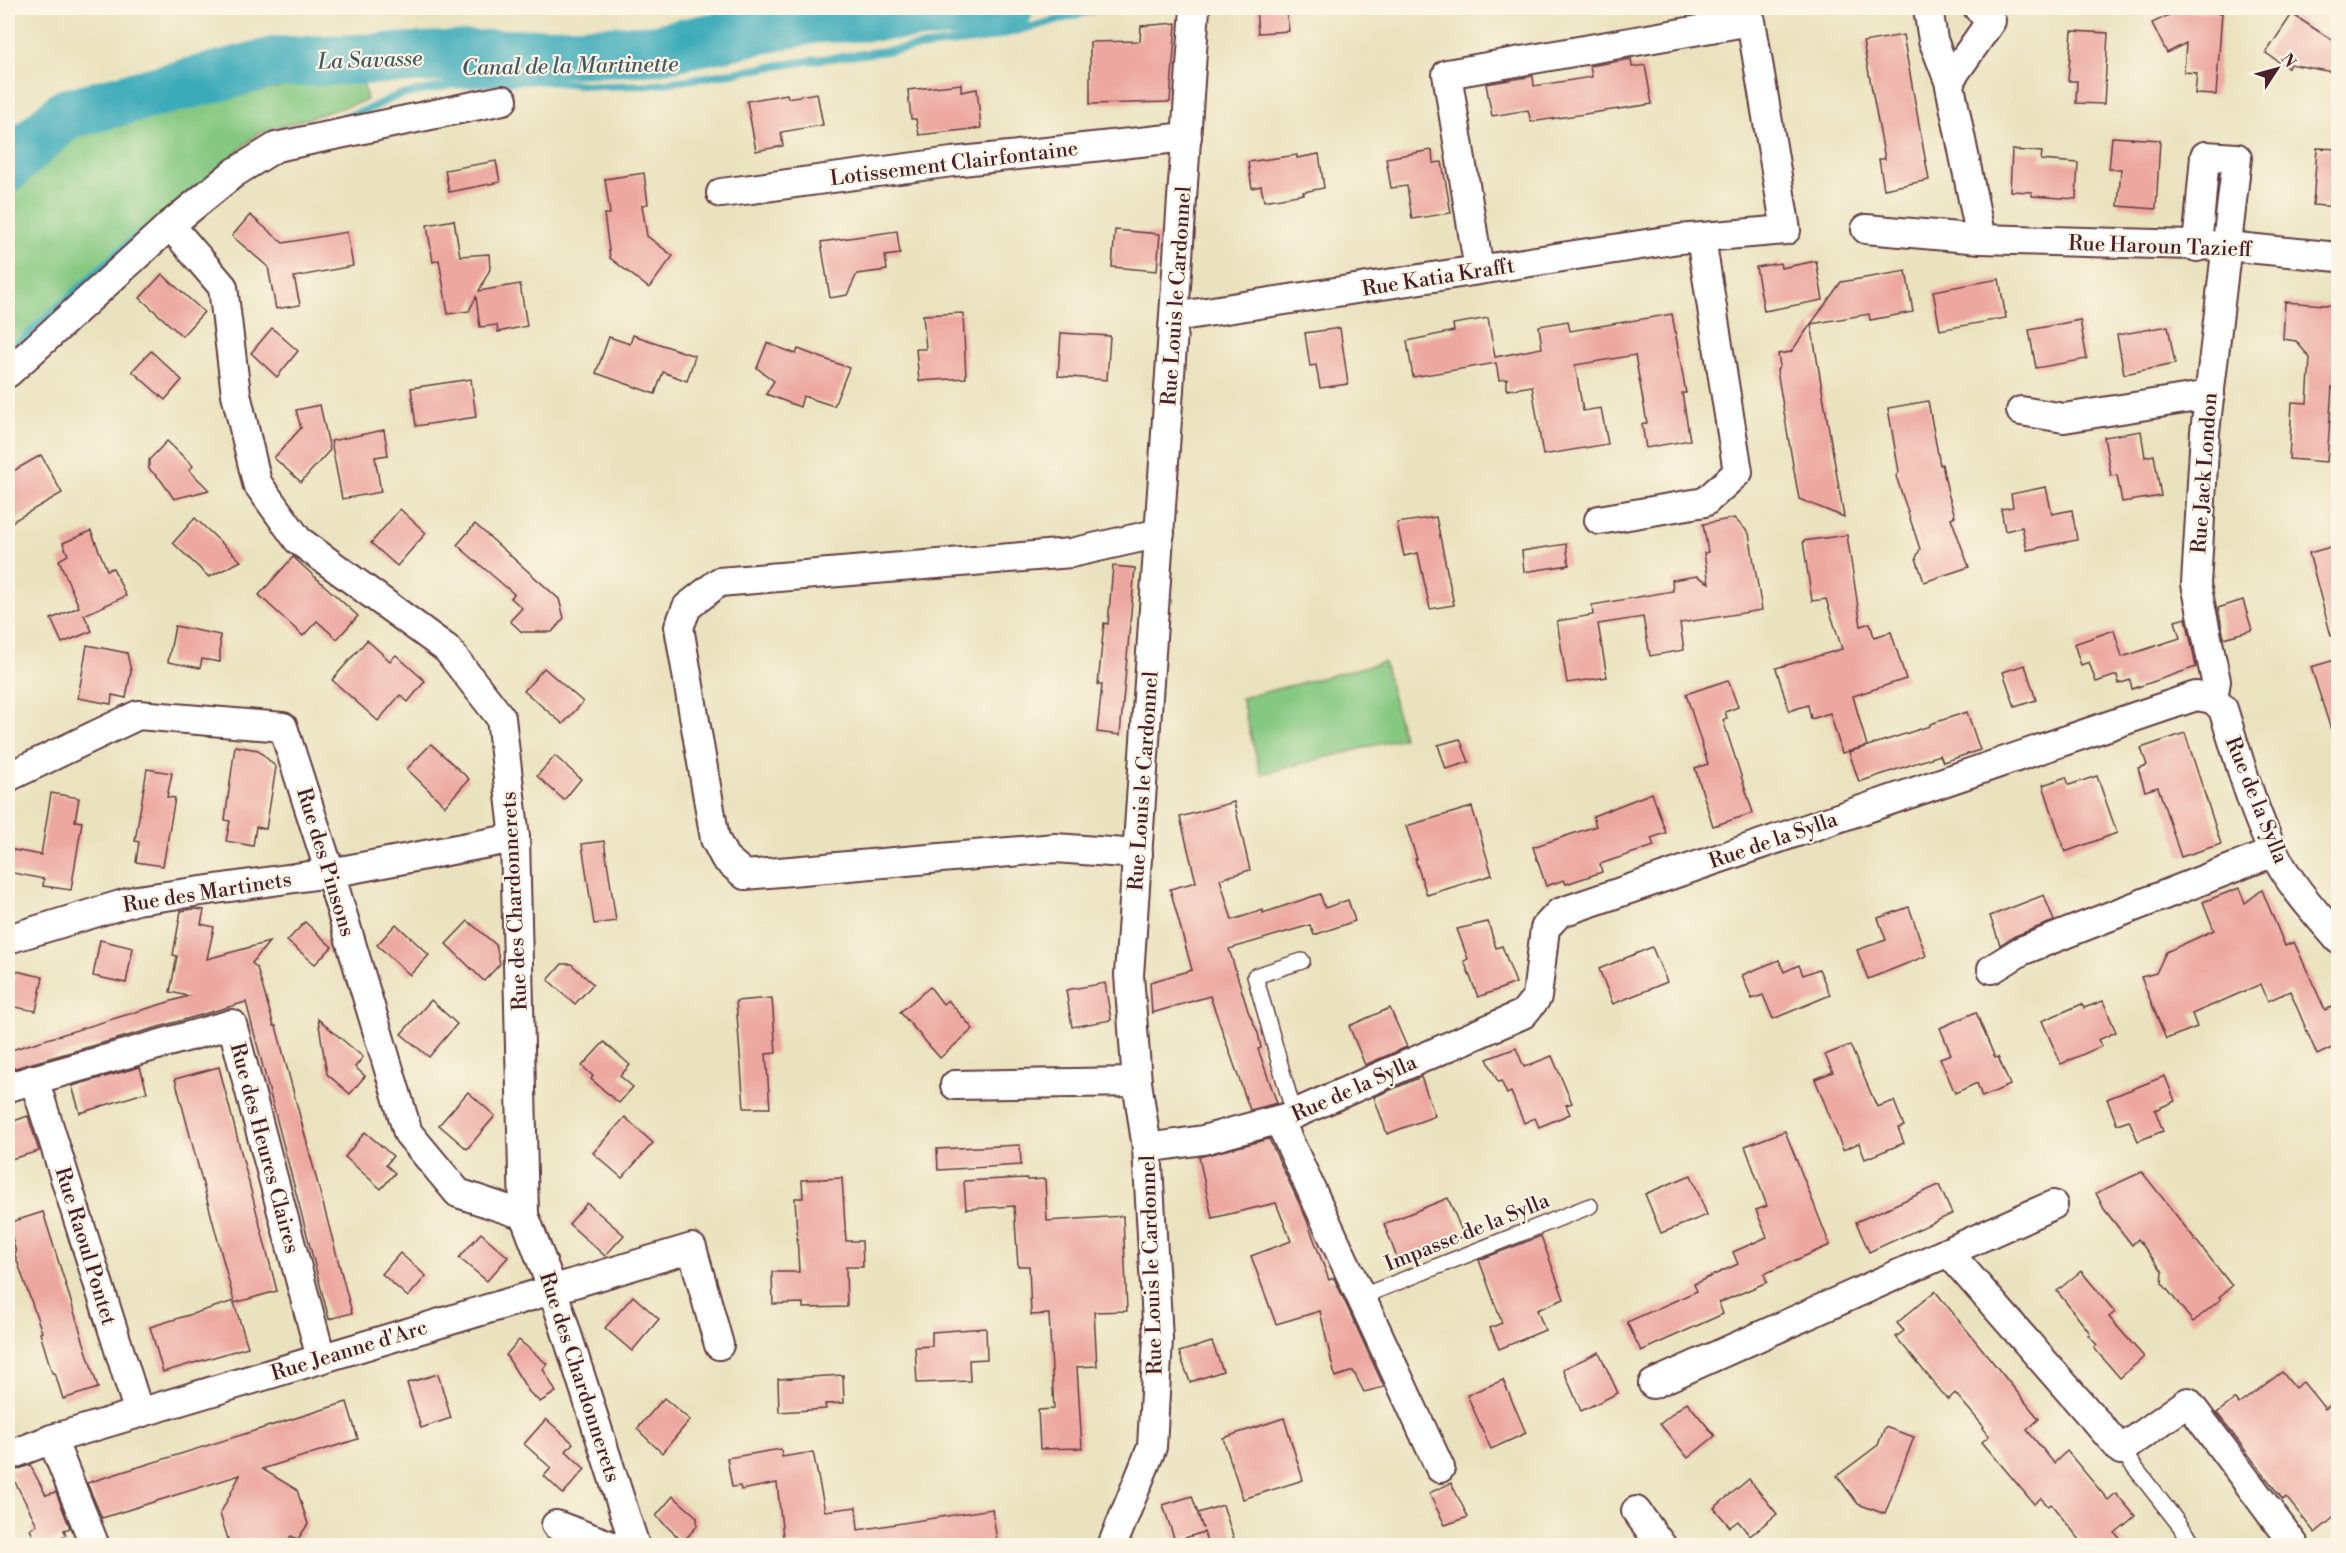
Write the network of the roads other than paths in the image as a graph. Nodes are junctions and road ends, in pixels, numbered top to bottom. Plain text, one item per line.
1 (1195, 8) edge
2 (1928, 8) edge
3 (1978, 8) edge
4 (1949, 81) junction
5 (503, 100) dead end
6 (1187, 136) junction
7 (721, 193) dead end
8 (170, 225) junction
9 (1866, 229) dead end
10 (1701, 238) junction
11 (1981, 239) junction
12 (2227, 246) junction
13 (2197, 247) junction
14 (2338, 257) edge
15 (1479, 270) junction
16 (1174, 317) junction
17 (8, 373) edge
18 (2210, 395) junction
19 (2021, 411) dead end
20 (1599, 520) dead end
21 (1160, 532) junction
22 (2213, 699) junction
23 (8, 777) edge
24 (515, 838) junction
25 (2274, 852) junction
26 (1138, 854) junction
27 (330, 873) junction
28 (8, 939) edge
29 (2338, 939) edge
30 (1302, 961) dead end
31 (1992, 969) dead end
32 (1137, 1082) junction
33 (21, 1083) edge
34 (955, 1085) dead end
35 (1286, 1117) junction
36 (1147, 1148) junction
37 (2053, 1205) dead end
38 (1590, 1206) dead end
39 (524, 1215) junction
40 (1948, 1252) junction
41 (552, 1288) junction
42 (1360, 1297) junction
43 (719, 1345) dead end
44 (321, 1358) junction
45 (1653, 1384) dead end
46 (139, 1413) junction
47 (52, 1439) junction
48 (2121, 1450) junction
49 (8, 1456) edge
50 (1440, 1468) dead end
51 (1636, 1511) dead end
52 (555, 1524) dead end
53 (95, 1545) edge
54 (612, 1545) edge
55 (635, 1545) edge
56 (1112, 1545) edge
57 (1662, 1545) edge
58 (2196, 1545) edge
59 (2295, 1545) edge

1 - 6 street, Rue Louis le Cardonnel
2 - 4 street
3 - 4 street
4 - 11 street
5 - 8 street
6 - 7 street, Lotissement Clairfontaine
6 - 16 street, Rue Louis le Cardonnel
8 - 17 street
8 - 24 street, Rue des Chardonnerets
9 - 11 street, Rue Haroun Tazieff
10 - 15 street, Rue Katia Krafft
10 - 15 street, Rue Katia Krafft
10 - 20 street
11 - 13 street, Rue Haroun Tazieff
12 - 13 street, Rue Haroun Tazieff
12 - 13 street, Rue Jack London
12 - 14 street, Rue Haroun Tazieff
12 - 18 street, Rue Jack London
15 - 16 street, Rue Katia Krafft
16 - 21 street, Rue Louis le Cardonnel
18 - 19 street
18 - 22 street, Rue Jack London
21 - 26 street, Rue Louis le Cardonnel
21 - 26 street
22 - 25 street, Rue de la Sylla
22 - 35 street, Rue de la Sylla
23 - 27 street, Rue des Pinsons
24 - 27 street, Rue des Martinets
24 - 39 street, Rue des Chardonnerets
25 - 29 street, Rue de la Sylla
25 - 31 street
26 - 32 street, Rue Louis le Cardonnel
27 - 28 street, Rue des Martinets
27 - 39 street, Rue des Pinsons
30 - 35 lane
32 - 34 street
32 - 36 street, Rue Louis le Cardonnel
33 - 44 street, Rue des Heures Claires
33 - 46 street, Rue Raoul Pontet
35 - 36 street, Rue de la Sylla
35 - 42 street
36 - 56 street, Rue Louis le Cardonnel
37 - 40 street
38 - 42 lane, Impasse de la Sylla
39 - 41 street, Rue des Chardonnerets
40 - 45 street
40 - 48 street
41 - 43 street, Rue Jeanne d'Arc
41 - 44 street, Rue Jeanne d'Arc
41 - 55 street, Rue des Chardonnerets
42 - 50 street
44 - 46 street, Rue Jeanne d'Arc
46 - 47 street, Rue Jeanne d'Arc
47 - 49 street, Rue Jeanne d'Arc
47 - 53 street
48 - 58 lane
48 - 59 street
51 - 57 street
52 - 54 street

